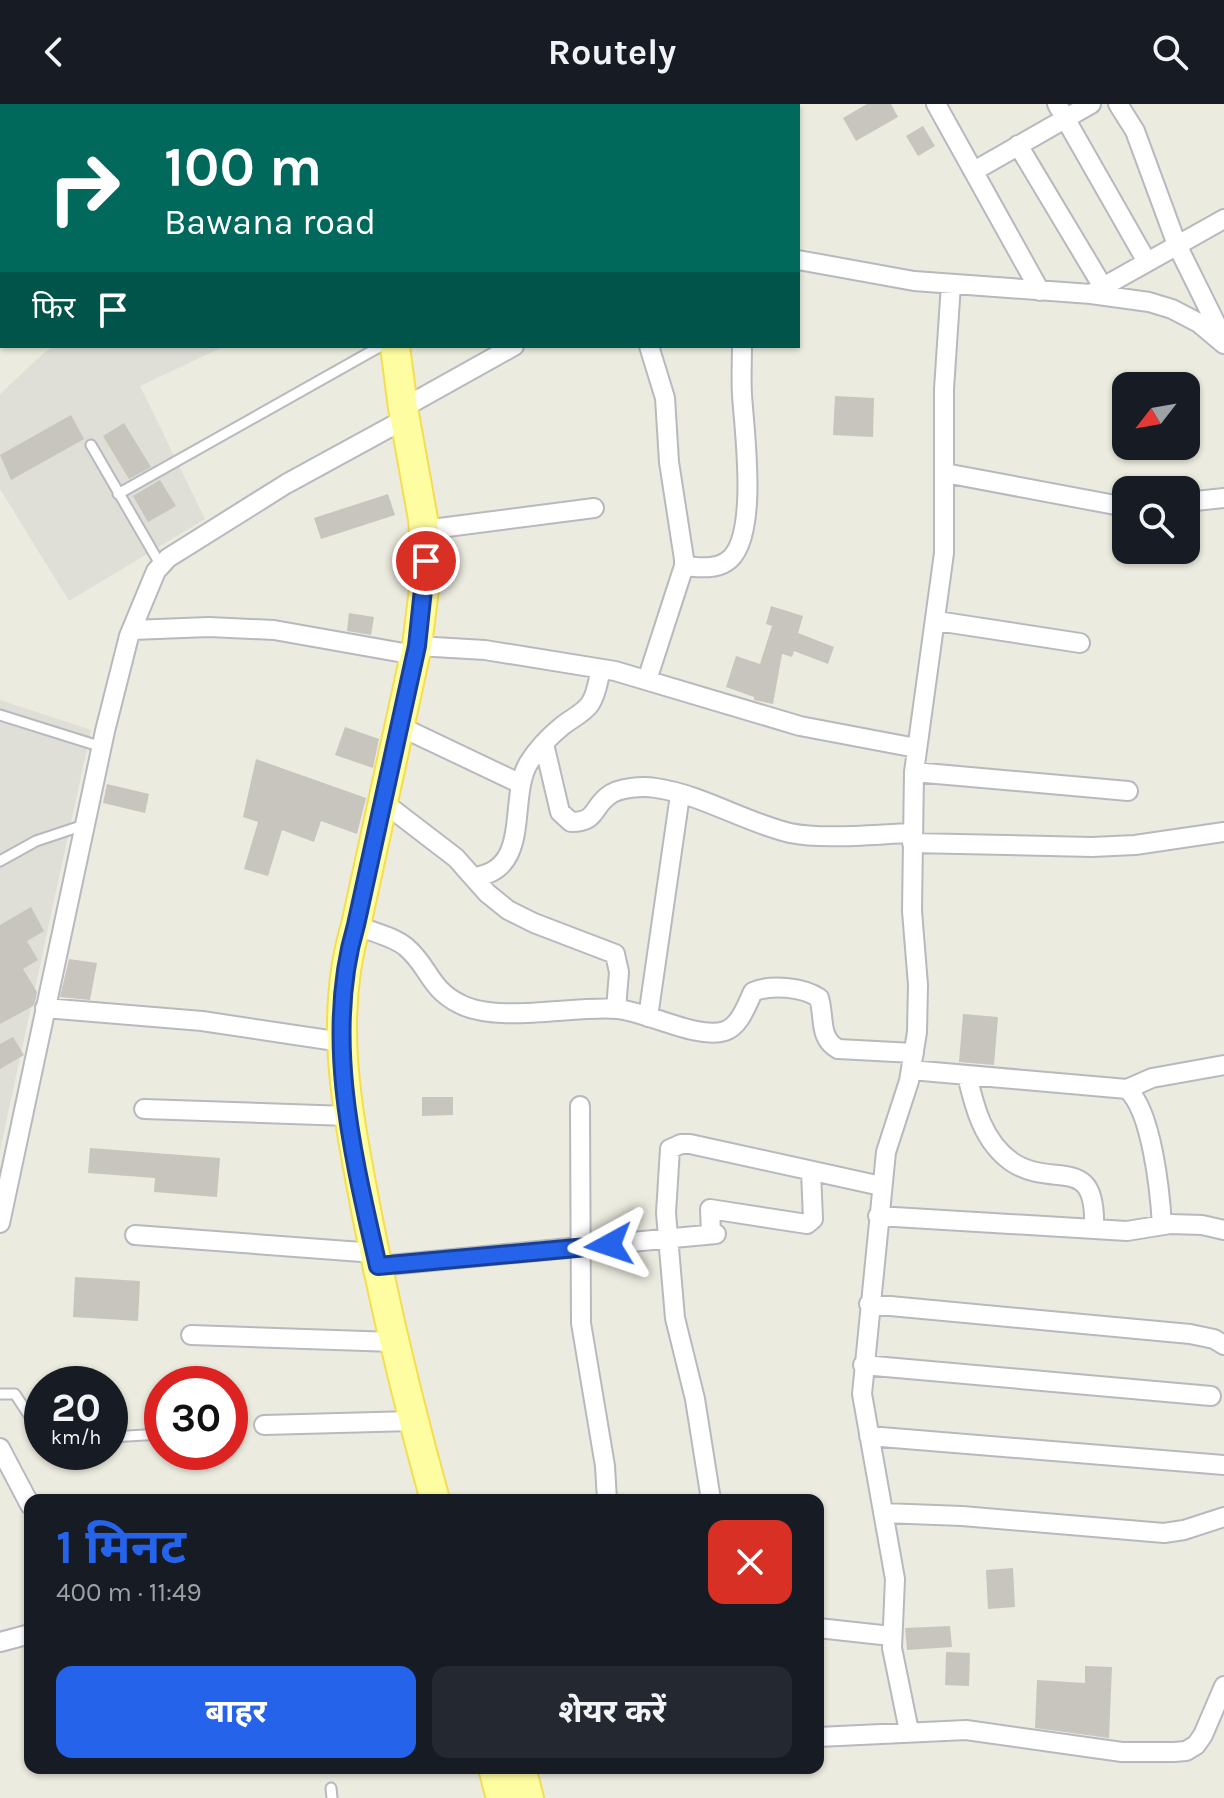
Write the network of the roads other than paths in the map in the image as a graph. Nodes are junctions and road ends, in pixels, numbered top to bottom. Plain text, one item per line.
1 (936, 104) edge
2 (1091, 104) edge
3 (1118, 104) edge
4 (1061, 111) edge
5 (1018, 145) junction
6 (974, 171) junction
7 (1224, 219) edge
8 (1177, 245) junction
9 (800, 260) edge
10 (1147, 262) junction
11 (951, 284) junction
12 (1097, 290) junction
13 (1040, 291) junction
14 (1224, 342) edge
15 (377, 348) edge
16 (395, 348) edge
17 (511, 348) edge
18 (650, 348) edge
19 (742, 348) edge
20 (404, 414) junction
21 (91, 445) dead end
22 (945, 473) junction
23 (118, 494) junction
24 (1224, 498) edge
25 (1200, 501) edge
26 (1112, 506) edge
27 (594, 508) dead end
28 (424, 530) junction
29 (160, 564) junction
30 (684, 566) junction
31 (937, 621) junction
32 (132, 630) junction
33 (1080, 643) dead end
34 (416, 651) junction
35 (601, 669) junction
36 (647, 680) junction
37 (0, 715) edge
38 (399, 726) junction
39 (544, 744) junction
40 (102, 747) junction
41 (916, 748) junction
42 (914, 772) junction
43 (521, 784) junction
44 (1128, 791) dead end
45 (680, 795) junction
46 (383, 802) junction
47 (84, 825) junction
48 (1224, 832) edge
49 (912, 838) junction
50 (0, 861) edge
51 (474, 877) junction
52 (356, 925) junction
53 (45, 1008) junction
54 (616, 1009) junction
55 (648, 1017) junction
56 (342, 1042) junction
57 (912, 1061) junction
58 (1224, 1065) edge
59 (967, 1075) junction
60 (1127, 1089) junction
61 (580, 1106) dead end
62 (144, 1109) dead end
63 (348, 1116) junction
64 (811, 1171) junction
65 (881, 1186) junction
66 (4, 1188) edge
67 (878, 1216) junction
68 (0, 1223) edge
69 (1162, 1225) junction
70 (1094, 1229) junction
71 (1224, 1230) edge
72 (135, 1235) dead end
73 (667, 1239) junction
74 (580, 1249) junction
75 (376, 1259) junction
76 (869, 1304) junction
77 (191, 1335) dead end
78 (394, 1342) junction
79 (1224, 1345) edge
80 (863, 1365) junction
81 (0, 1394) edge
82 (1211, 1396) dead end
83 (24, 1406) edge
84 (413, 1421) junction
85 (264, 1425) dead end
86 (869, 1436) junction
87 (0, 1448) edge
88 (1224, 1465) edge
89 (24, 1494) edge
90 (433, 1494) edge
91 (607, 1494) edge
92 (710, 1494) edge
93 (883, 1513) junction
94 (1224, 1517) edge
95 (824, 1629) edge
96 (24, 1636) edge
97 (891, 1636) junction
98 (0, 1642) edge
99 (1224, 1686) edge
100 (909, 1731) junction
101 (824, 1737) edge
102 (495, 1774) edge
103 (523, 1774) edge
104 (501, 1798) edge
105 (529, 1798) edge

1 - 6 street
2 - 4 street
3 - 8 street
4 - 5 street
4 - 10 street
5 - 6 street
5 - 12 street
6 - 13 street
7 - 8 street
8 - 10 street
8 - 14 street
9 - 11 street
10 - 12 street
11 - 13 street
11 - 22 street
12 - 13 street
12 - 14 street
15 - 23 lane
16 - 20 main road
17 - 20 street
18 - 30 street
19 - 30 street
20 - 28 main road
20 - 29 street
21 - 23 lane
22 - 26 street
22 - 31 street
23 - 29 lane
24 - 25 street
27 - 28 street
28 - 34 main road
29 - 32 street
30 - 36 street
31 - 33 street
31 - 41 street
32 - 34 street
32 - 40 street
34 - 35 street
34 - 38 main road
35 - 36 street
35 - 39 street
36 - 41 street
37 - 40 lane
38 - 43 street
38 - 46 main road
39 - 43 street
39 - 45 street
40 - 47 street
41 - 42 street
42 - 44 street
42 - 49 street
43 - 51 street
45 - 49 street
45 - 55 street
46 - 51 street
46 - 52 main road
47 - 50 lane
47 - 53 street
48 - 49 street
49 - 57 street
51 - 54 street
52 - 54 street
52 - 56 main road
53 - 56 street
53 - 66 street
54 - 55 street
55 - 57 street
56 - 63 main road
57 - 59 street
57 - 65 street
58 - 60 street
59 - 60 street
59 - 70 street
60 - 69 street
61 - 74 street
62 - 63 street
63 - 75 main road
64 - 65 street
64 - 73 street
64 - 73 street
65 - 67 street
66 - 68 street
67 - 70 street
67 - 76 street
69 - 70 street
69 - 71 street
72 - 75 street
73 - 74 street
73 - 92 street
74 - 75 street
74 - 91 street
75 - 78 main road
76 - 79 street
76 - 80 street
77 - 78 street
78 - 84 main road
80 - 82 street
80 - 86 street
81 - 83 lane
84 - 85 street
84 - 90 main road
86 - 88 street
86 - 93 street
87 - 89 street
93 - 94 street
93 - 97 street
95 - 97 street
96 - 98 street
97 - 100 street
99 - 100 street
100 - 101 street
102 - 104 main road
103 - 105 main road

